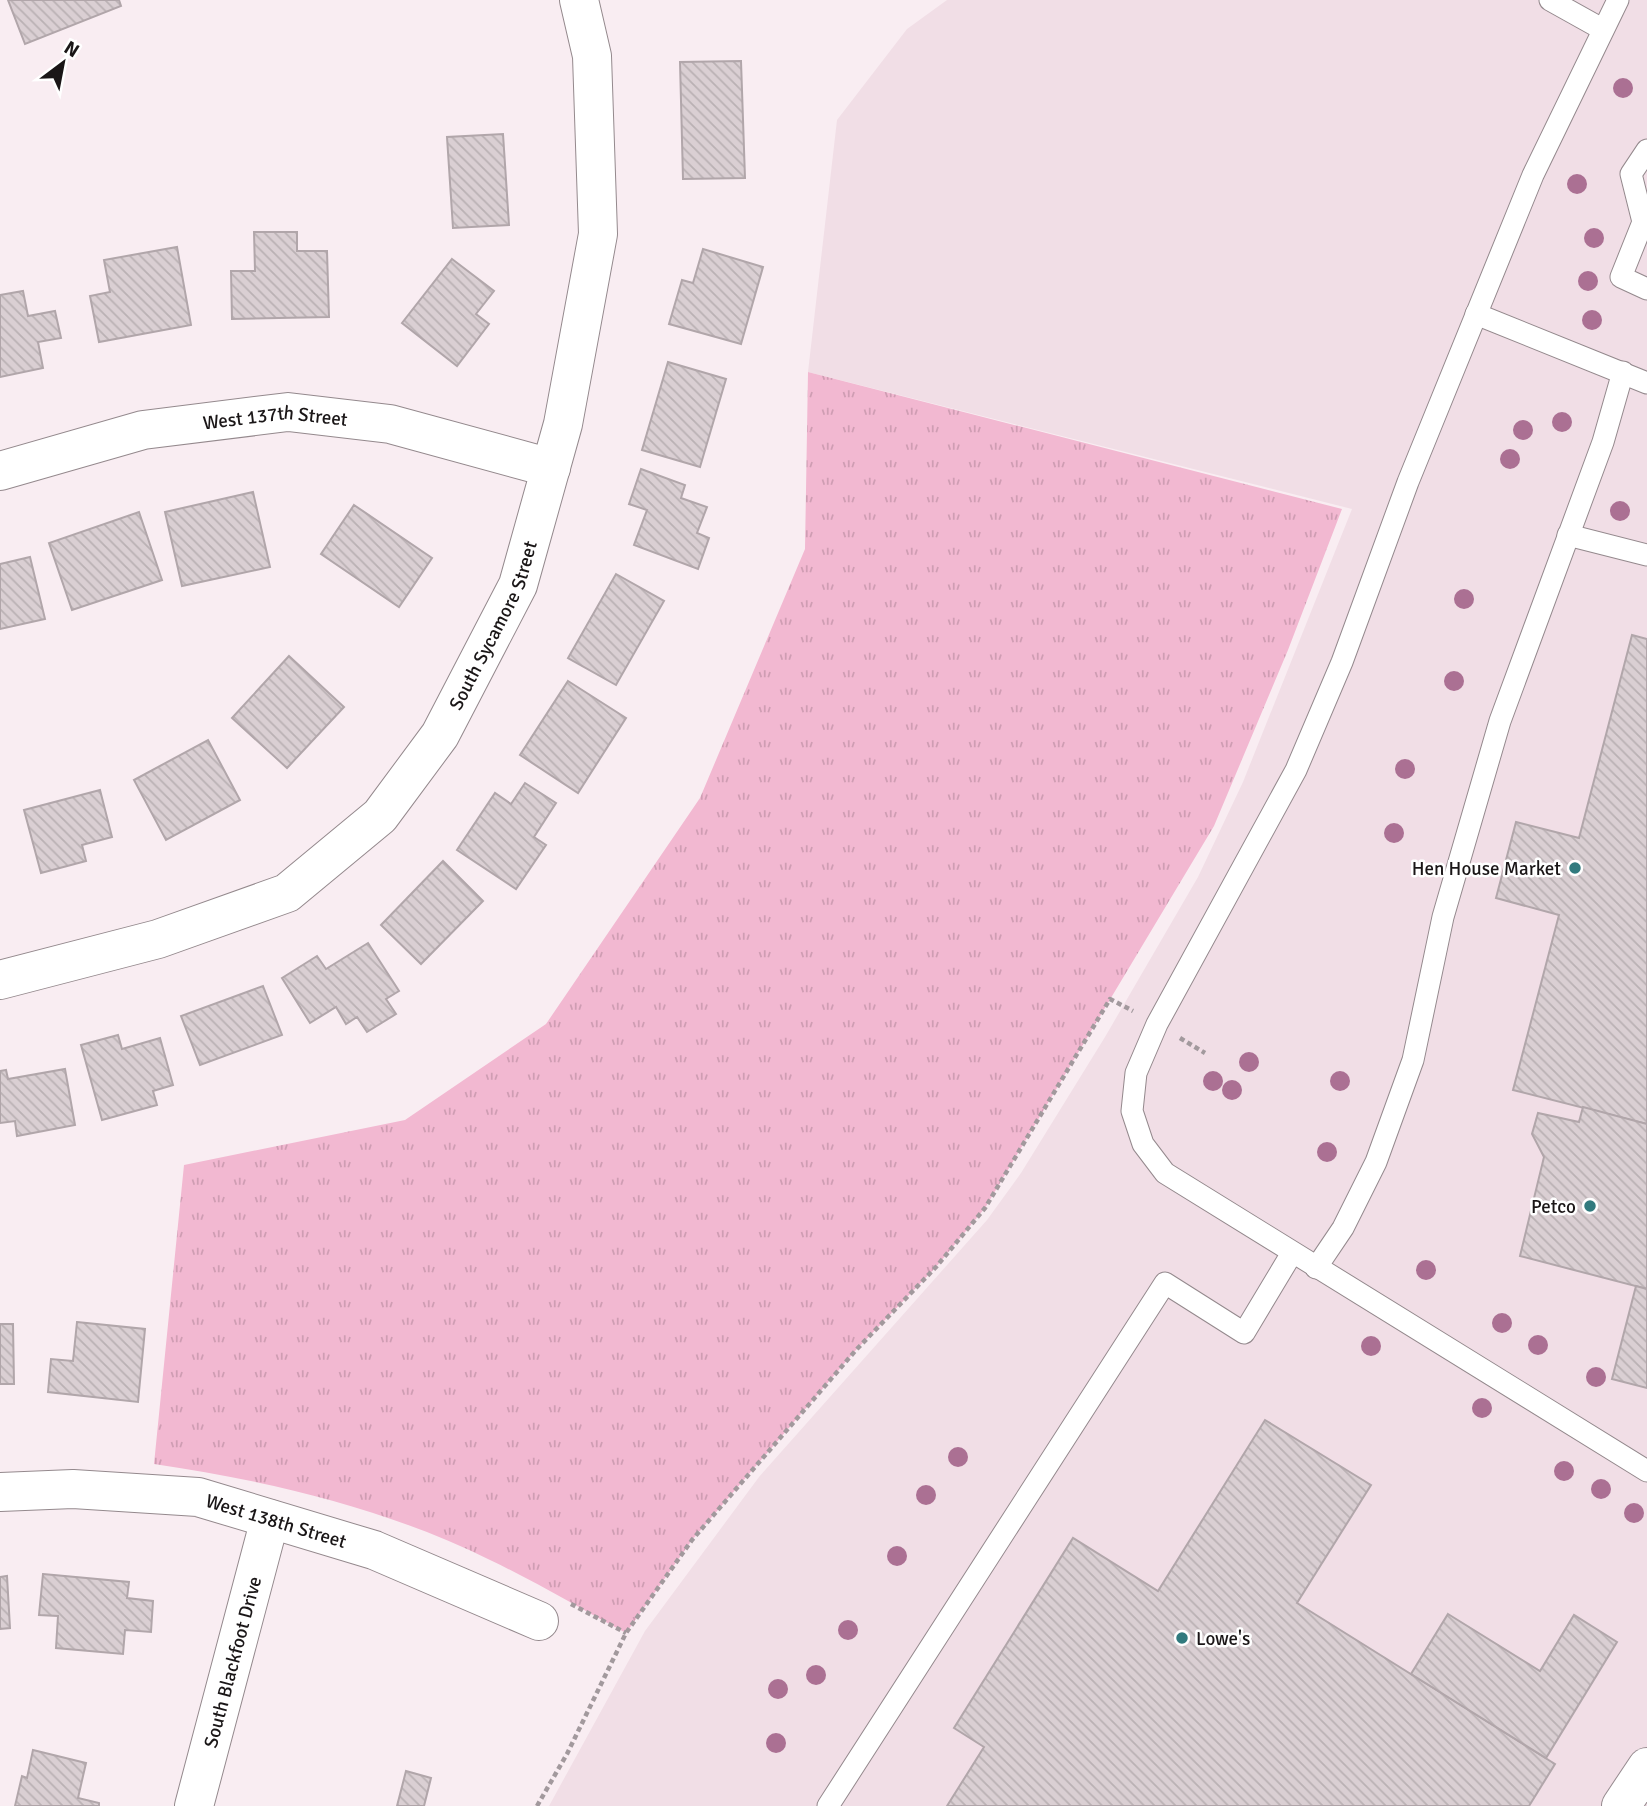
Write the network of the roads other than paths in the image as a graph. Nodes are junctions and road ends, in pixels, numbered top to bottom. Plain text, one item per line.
1 (579, 0) edge
2 (1550, 0) edge
3 (1618, 0) edge
4 (1602, 29) junction
5 (1647, 150) edge
6 (1645, 222) edge
7 (1645, 282) edge
8 (1476, 314) junction
9 (1623, 372) junction
10 (1647, 383) edge
11 (551, 468) junction
12 (0, 471) edge
13 (1568, 535) junction
14 (1647, 555) edge
15 (0, 980) edge
16 (1292, 1253) junction
17 (1316, 1268) junction
18 (1647, 1471) edge
19 (0, 1492) edge
20 (270, 1519) junction
21 (539, 1621) road end
22 (1647, 1767) edge
23 (194, 1806) edge
24 (828, 1806) edge
25 (1621, 1806) edge

1 - 11 street, South Sycamore Street
2 - 4 lane
3 - 4 lane
4 - 8 lane
5 - 6 lane
6 - 7 lane
8 - 9 lane
8 - 16 lane
9 - 10 lane
9 - 13 lane
11 - 12 street, West 137th Street
11 - 15 street, South Sycamore Street
13 - 14 lane
13 - 17 lane
16 - 17 lane
16 - 24 lane
17 - 18 lane
19 - 20 street, West 138th Street
20 - 21 street, West 138th Street
20 - 23 street, South Blackfoot Drive
22 - 25 street

